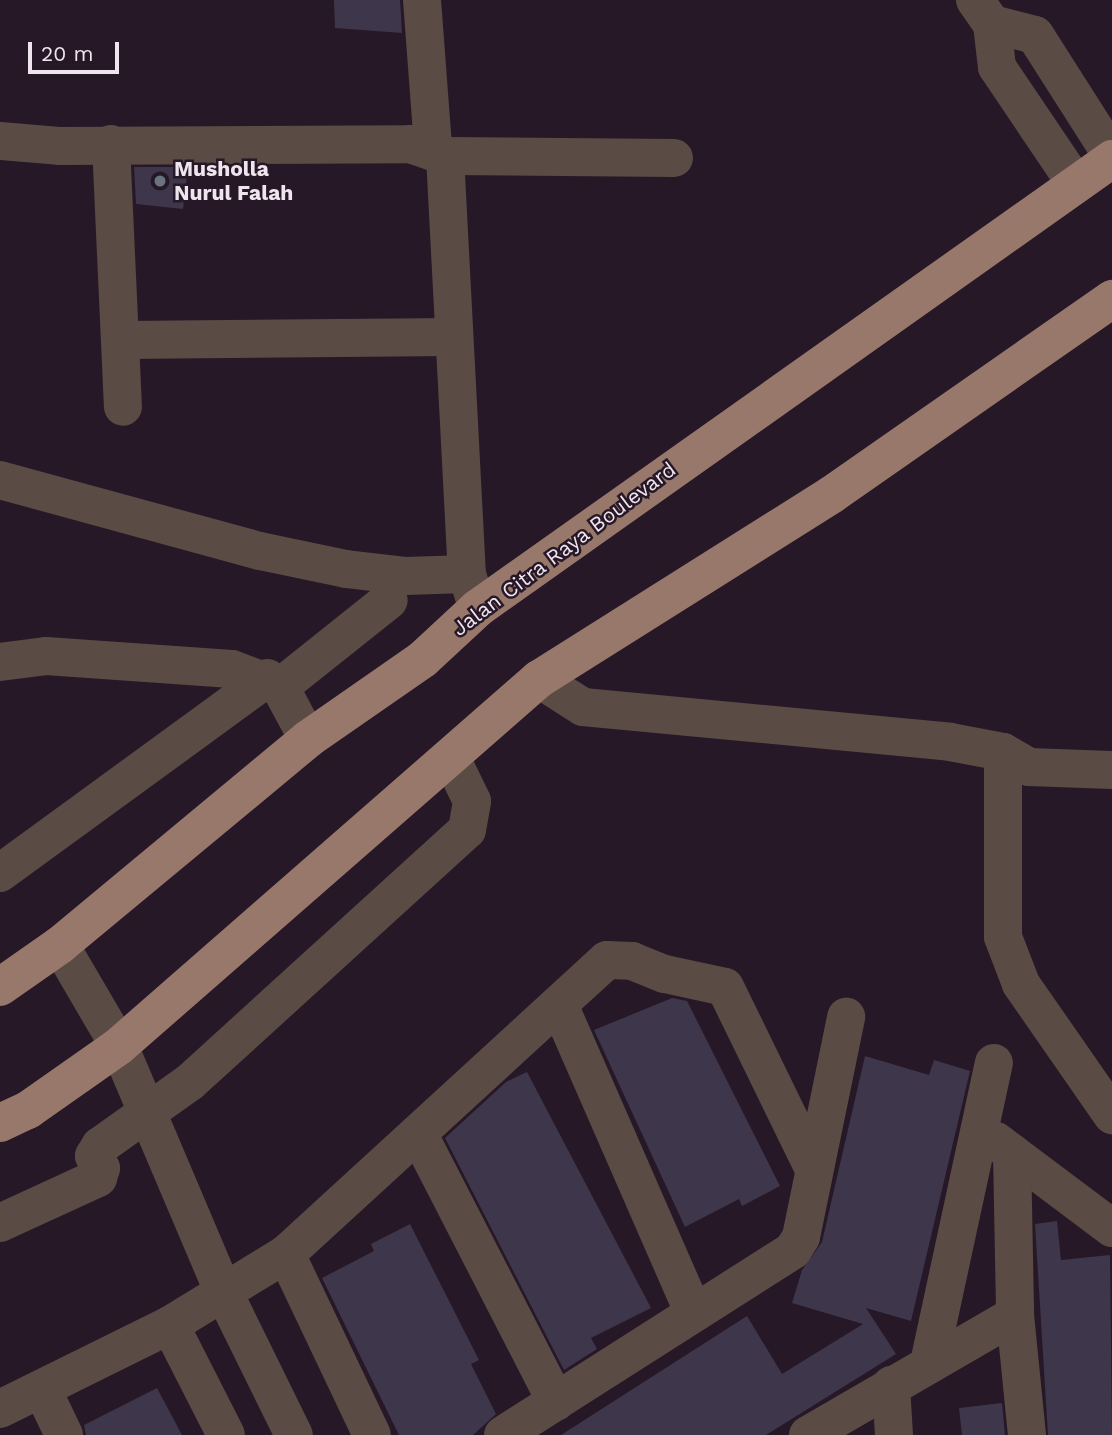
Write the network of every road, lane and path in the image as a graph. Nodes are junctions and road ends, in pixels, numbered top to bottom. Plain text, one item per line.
1 (422, 0) edge
2 (983, 12) edge
3 (0, 141) edge
4 (111, 144) junction
5 (439, 152) junction
6 (674, 158) dead end
7 (1112, 158) edge
8 (1076, 184) junction
9 (1112, 299) edge
10 (453, 337) junction
11 (123, 340) junction
12 (123, 407) dead end
13 (0, 480) edge
14 (472, 591) junction
15 (389, 600) dead end
16 (0, 662) edge
17 (539, 679) junction
18 (273, 682) junction
19 (308, 739) junction
20 (1003, 752) junction
21 (450, 758) junction
22 (1112, 770) edge
23 (0, 873) edge
24 (60, 945) junction
25 (0, 988) edge
26 (560, 1007) junction
27 (846, 1017) dead end
28 (119, 1046) junction
29 (994, 1063) dead end
30 (149, 1111) junction
31 (1112, 1115) edge
32 (0, 1123) edge
33 (978, 1128) junction
34 (419, 1135) junction
35 (1012, 1153) junction
36 (812, 1165) junction
37 (0, 1223) edge
38 (1112, 1228) edge
39 (286, 1254) junction
40 (224, 1293) junction
41 (694, 1312) junction
42 (1015, 1315) junction
43 (170, 1325) junction
44 (929, 1363) junction
45 (891, 1385) junction
46 (42, 1389) junction
47 (556, 1402) junction
48 (0, 1409) edge
49 (64, 1435) edge
50 (226, 1435) edge
51 (294, 1435) edge
52 (372, 1435) edge
53 (503, 1435) edge
54 (808, 1435) edge
55 (894, 1435) edge
56 (1027, 1435) edge

1 - 5 street
2 - 7 street
2 - 8 street
3 - 4 street
4 - 5 street
4 - 11 street
5 - 6 street
5 - 10 street
7 - 8 main road, Jalan Citra Raya Boulevard
8 - 14 main road, Jalan Citra Raya Boulevard
9 - 17 main road
10 - 11 street
10 - 14 street
11 - 12 street
13 - 14 street
14 - 19 main road, Jalan Citra Raya Boulevard
15 - 18 street
16 - 18 street
17 - 20 street
17 - 21 main road
18 - 19 street
18 - 23 street
19 - 24 main road, Jalan Citra Raya Boulevard
20 - 22 street
20 - 31 street
21 - 28 main road
21 - 30 street
24 - 25 main road, Jalan Citra Raya Boulevard
24 - 28 street
26 - 34 street
26 - 36 street
26 - 41 street
27 - 36 street
28 - 30 street
28 - 32 main road
29 - 33 street
30 - 37 street
30 - 40 street
33 - 35 street
33 - 44 street
34 - 39 street
34 - 47 street
35 - 38 street
35 - 42 street
36 - 41 street
39 - 40 street
39 - 52 street
40 - 43 street
40 - 51 street
41 - 47 street
42 - 44 street
42 - 56 street
43 - 46 street
43 - 50 street
44 - 45 street
45 - 54 street
45 - 55 street
46 - 48 street
46 - 49 street
47 - 53 street

